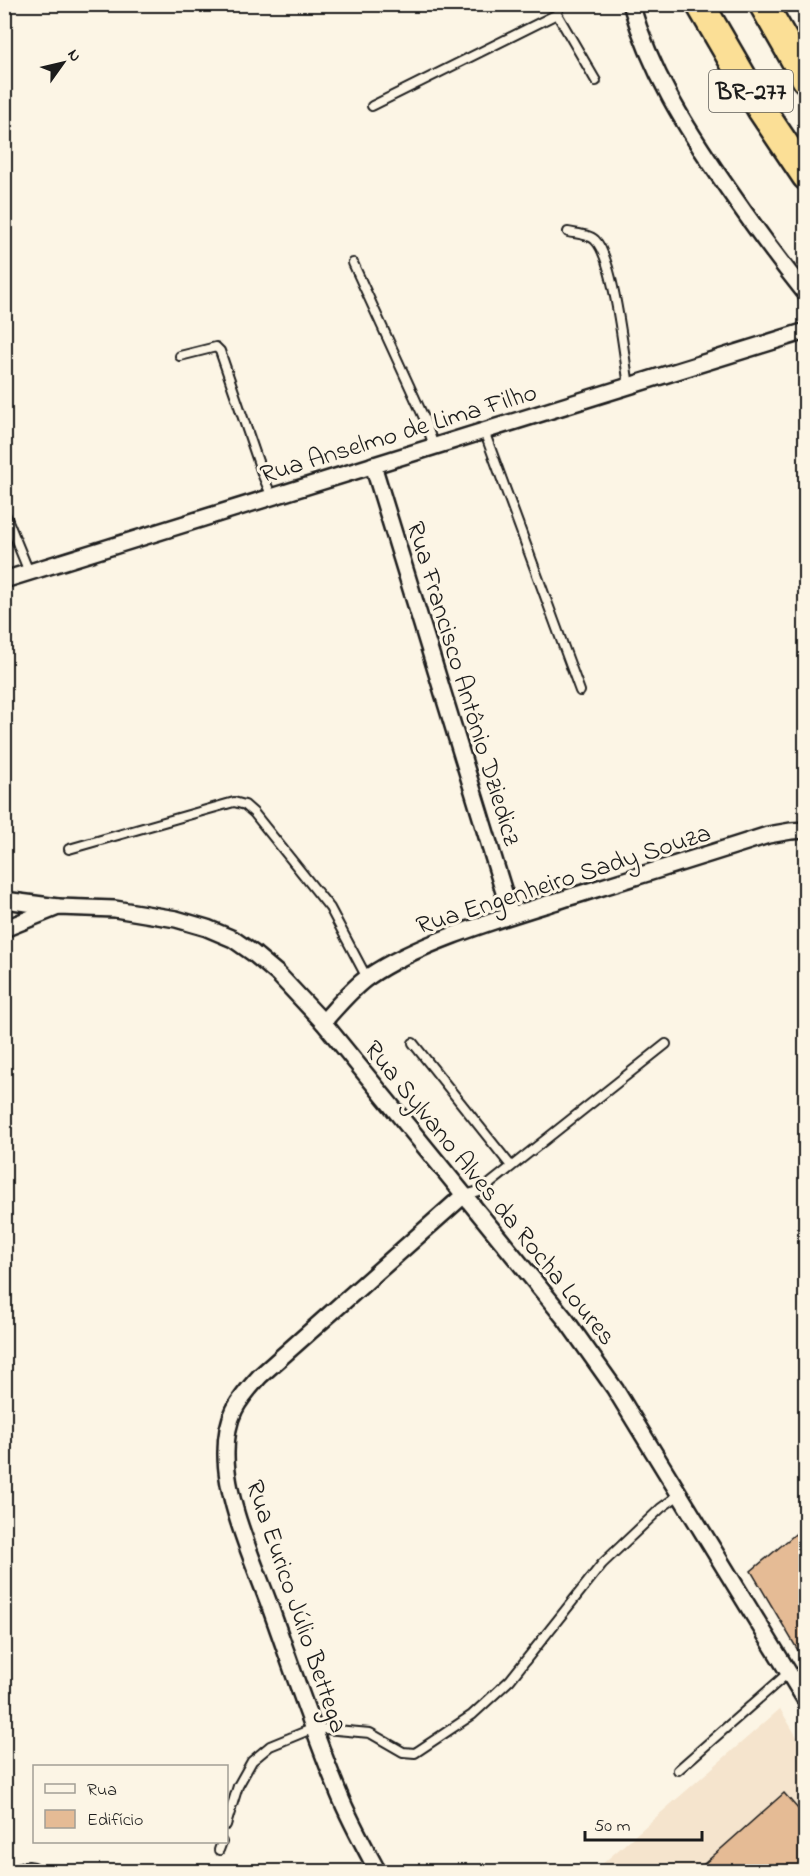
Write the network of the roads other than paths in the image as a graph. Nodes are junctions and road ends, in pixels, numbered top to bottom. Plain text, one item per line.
1 (560, 4) edge
2 (631, 4) edge
3 (700, 4) edge
4 (763, 4) edge
5 (557, 14) junction
6 (806, 80) edge
7 (596, 81) dead end
8 (372, 106) dead end
9 (806, 176) edge
10 (568, 232) dead end
11 (353, 263) dead end
12 (806, 294) edge
13 (806, 331) edge
14 (180, 356) dead end
15 (629, 386) junction
16 (484, 431) junction
17 (434, 446) junction
18 (373, 465) junction
19 (272, 497) junction
20 (4, 511) edge
21 (30, 572) junction
22 (4, 580) edge
23 (580, 691) dead end
24 (806, 830) edge
25 (69, 849) dead end
26 (4, 900) edge
27 (58, 907) junction
28 (512, 915) junction
29 (4, 929) edge
30 (368, 978) junction
31 (323, 1022) junction
32 (413, 1043) dead end
33 (666, 1044) dead end
34 (511, 1166) junction
35 (464, 1195) junction
36 (679, 1494) junction
37 (789, 1673) junction
38 (806, 1701) edge
39 (314, 1728) junction
40 (678, 1770) dead end
41 (228, 1818) edge
42 (7, 1872) edge
43 (37, 1872) edge
44 (378, 1872) edge

1 - 5 lane
2 - 12 street
3 - 9 highway, BR-277
4 - 6 highway, BR-277
5 - 7 lane
5 - 8 lane
10 - 15 lane
11 - 17 lane
13 - 15 street, Rua Anselmo de Lima Filho
14 - 19 lane
15 - 16 street, Rua Anselmo de Lima Filho
16 - 17 street, Rua Anselmo de Lima Filho
16 - 23 lane
17 - 18 street, Rua Anselmo de Lima Filho
18 - 19 street, Rua Anselmo de Lima Filho
18 - 28 street, Rua Francisco Antônio Dziedicz
19 - 21 street, Rua Anselmo de Lima Filho
20 - 21 lane
21 - 22 street, Rua Anselmo de Lima Filho
24 - 28 street, Rua Engenheiro Sady Souza
25 - 30 lane
26 - 27 street
27 - 29 street, Rua Sylvano Alves da Rocha Loures
27 - 31 street, Rua Sylvano Alves da Rocha Loures
28 - 30 street, Rua Engenheiro Sady Souza
30 - 31 street, Rua Engenheiro Sady Souza
31 - 35 street, Rua Sylvano Alves da Rocha Loures
32 - 34 lane
33 - 34 lane
34 - 35 lane
35 - 36 street, Rua Sylvano Alves da Rocha Loures
35 - 39 street, Rua Eurico Júlio Bettega
36 - 37 street, Rua Sylvano Alves da Rocha Loures
36 - 39 lane
37 - 38 street, Rua Sylvano Alves da Rocha Loures
37 - 40 lane
39 - 41 lane
39 - 44 street, Rua Eurico Júlio Bettega
42 - 43 lane

